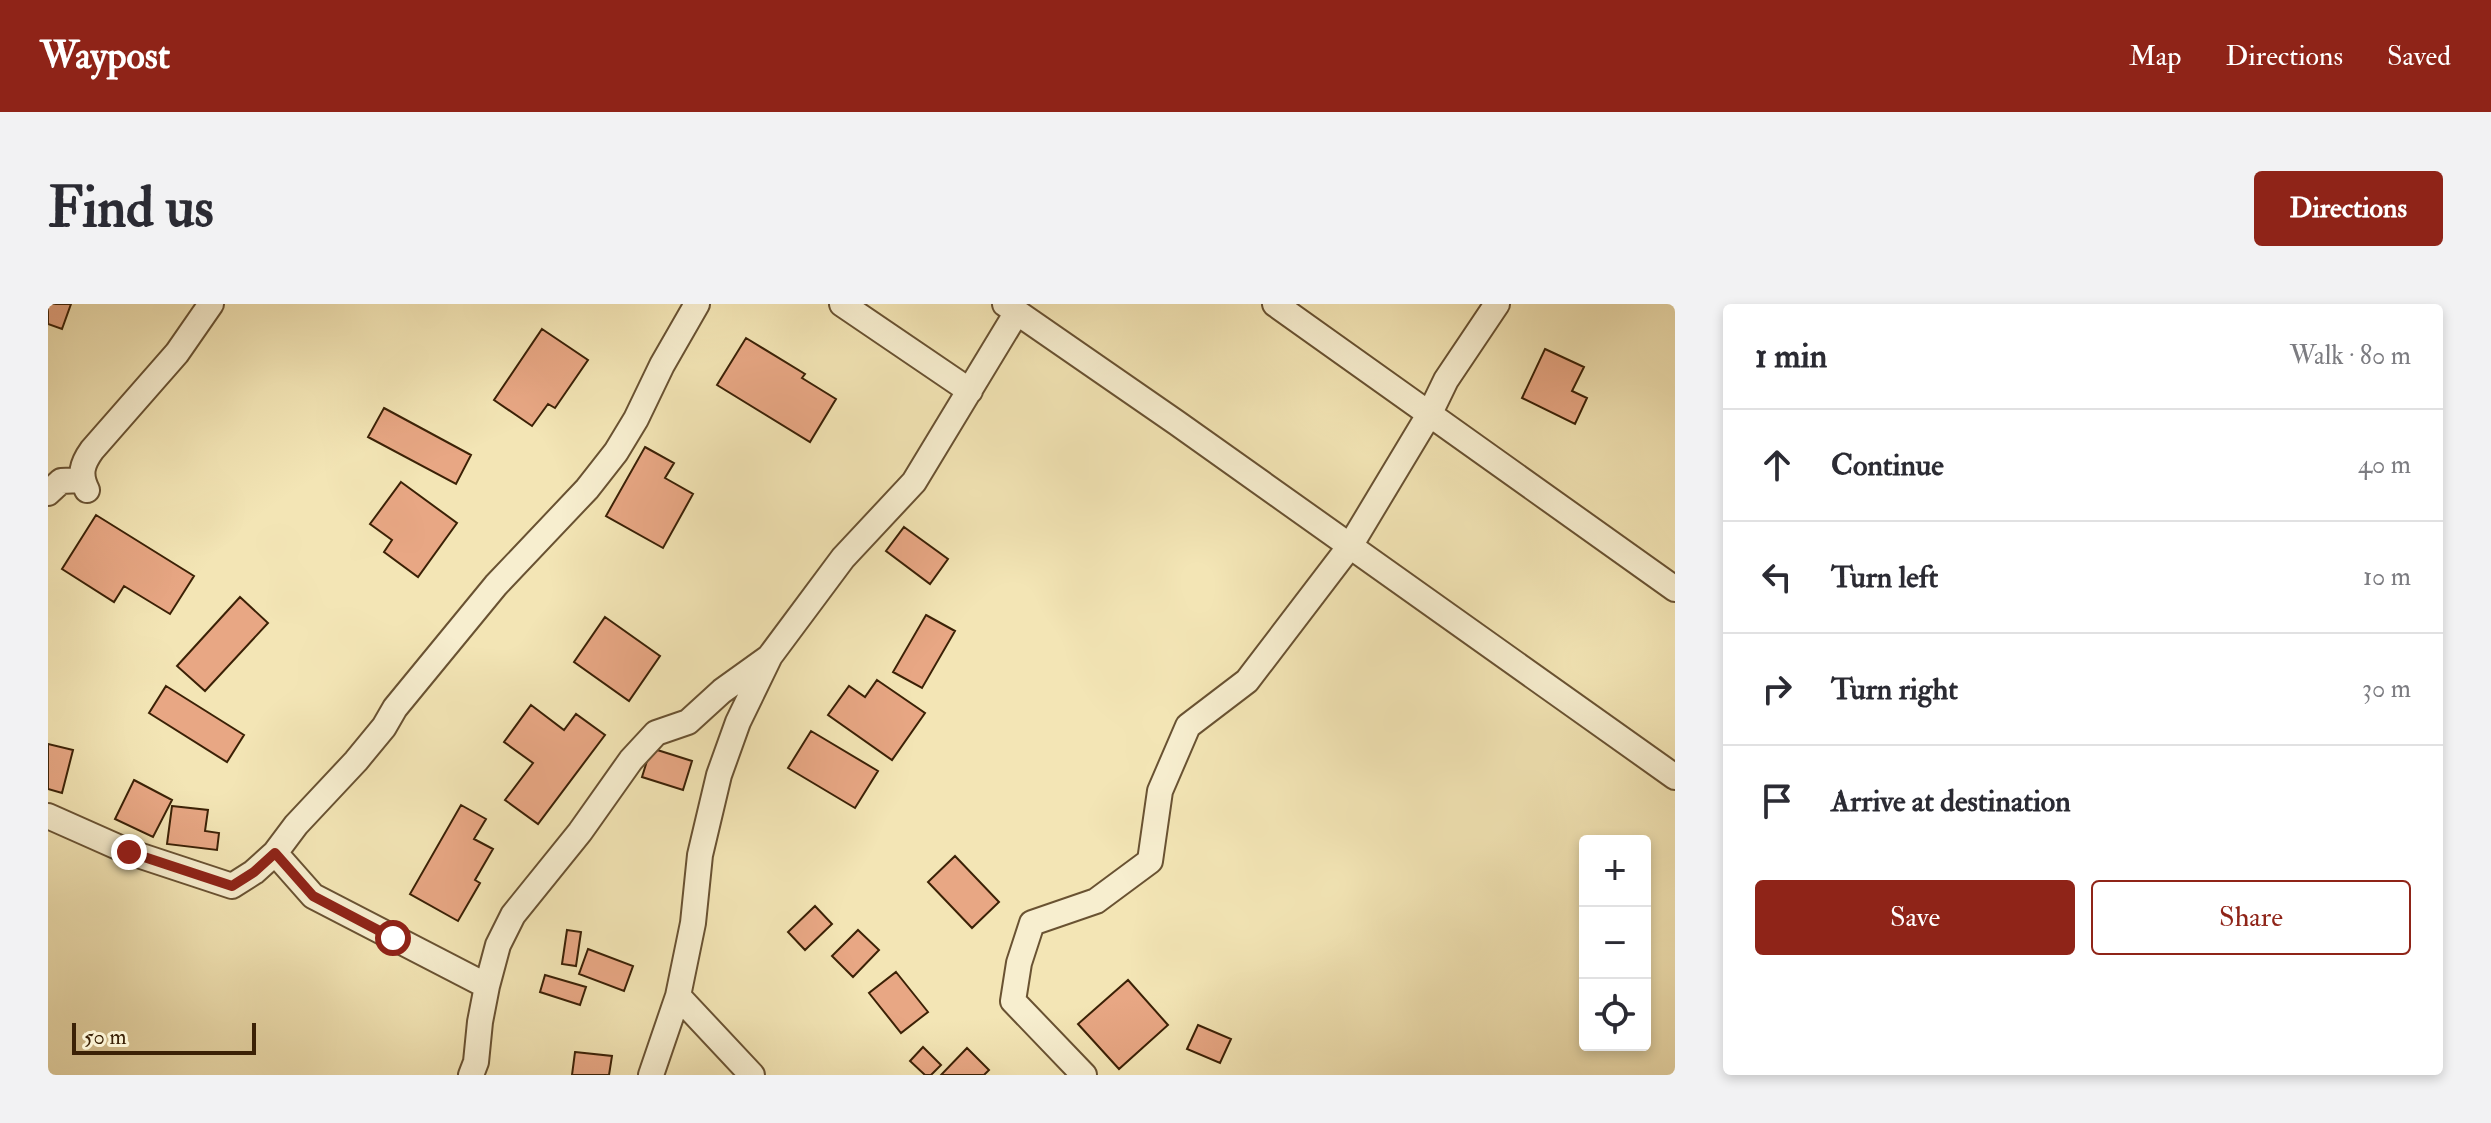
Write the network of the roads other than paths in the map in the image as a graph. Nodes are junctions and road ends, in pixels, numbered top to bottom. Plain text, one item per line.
1 (211, 304) edge
2 (697, 304) edge
3 (842, 304) edge
4 (1275, 304) edge
5 (1497, 304) edge
6 (1011, 308) edge
7 (970, 391) junction
8 (1430, 413) junction
9 (48, 493) edge
10 (1350, 546) junction
11 (1675, 589) edge
12 (770, 656) junction
13 (688, 722) junction
14 (738, 722) junction
15 (1675, 777) edge
16 (48, 816) edge
17 (275, 853) junction
18 (487, 986) junction
19 (678, 996) junction
20 (471, 1075) edge
21 (651, 1075) edge
22 (752, 1075) edge
23 (1084, 1075) edge

1 - 9 street
2 - 17 street
3 - 7 street
4 - 8 street
5 - 8 street
6 - 7 street
6 - 10 street
7 - 12 street
8 - 10 street
8 - 11 street
10 - 15 street
10 - 23 street
12 - 13 street
12 - 14 street
13 - 14 street
13 - 18 street
14 - 19 street
16 - 17 street
17 - 18 street
18 - 20 street
19 - 21 street
19 - 22 street

